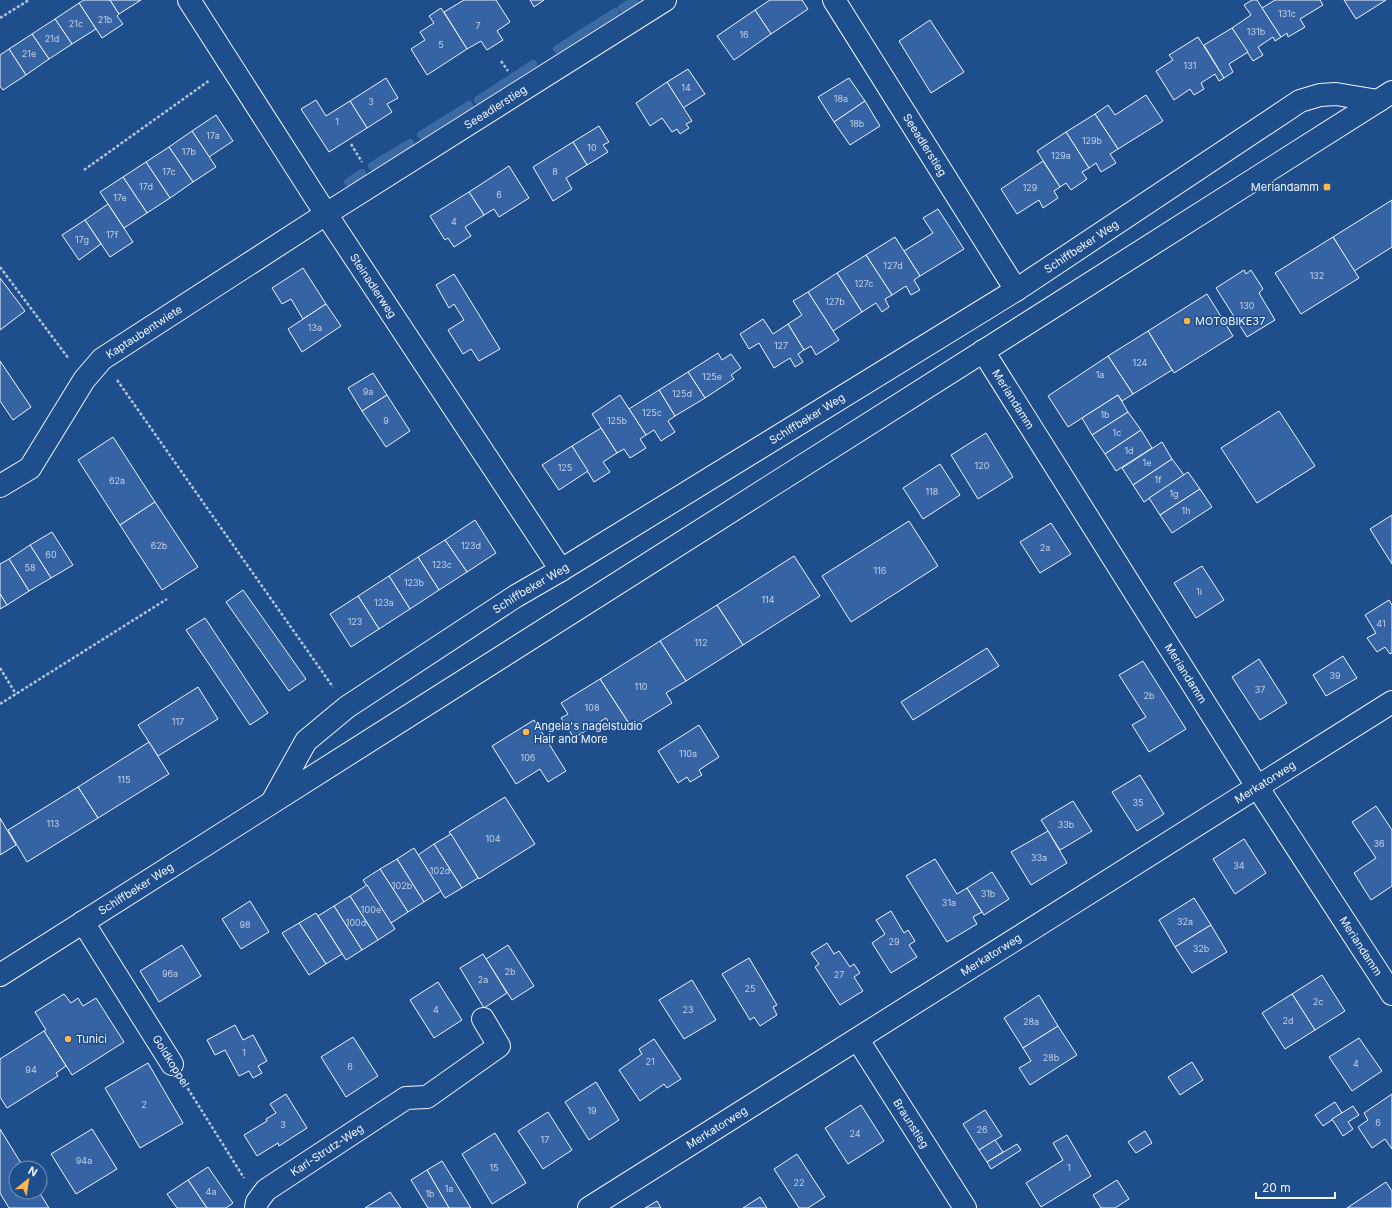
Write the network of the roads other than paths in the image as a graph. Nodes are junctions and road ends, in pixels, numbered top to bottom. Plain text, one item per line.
1 (189, 0) edge
2 (665, 0) edge
3 (834, 0) edge
4 (1385, 96) edge
5 (326, 214) junction
6 (1016, 290) junction
7 (983, 351) junction
8 (0, 486) edge
9 (561, 570) junction
10 (1392, 702) edge
11 (1258, 788) junction
12 (272, 802) junction
13 (83, 922) junction
14 (0, 975) edge
15 (1392, 994) edge
16 (482, 1020) dead end
17 (858, 1040) junction
18 (172, 1064) road end
19 (256, 1205) edge
20 (589, 1208) edge
21 (965, 1208) edge

1 - 5 street, Steinadlerweg
2 - 5 street, Seeadlerstieg
3 - 6 street, Seeadlerstieg
4 - 6 street, Schiffbeker Weg
4 - 7 street, Schiffbeker Weg
5 - 8 street, Kaptaubentwiete
5 - 9 street, Steinadlerweg
6 - 9 street, Schiffbeker Weg
7 - 11 street, Meriandamm
7 - 12 street, Schiffbeker Weg
9 - 12 street, Schiffbeker Weg
10 - 11 street, Merkatorweg
11 - 15 street, Meriandamm
11 - 17 street, Merkatorweg
12 - 13 street, Schiffbeker Weg
13 - 14 street, Schiffbeker Weg
13 - 18 street, Goldkoppel
16 - 19 street, Karl-Strutz-Weg
17 - 20 street, Merkatorweg
17 - 21 street, Braunstieg

